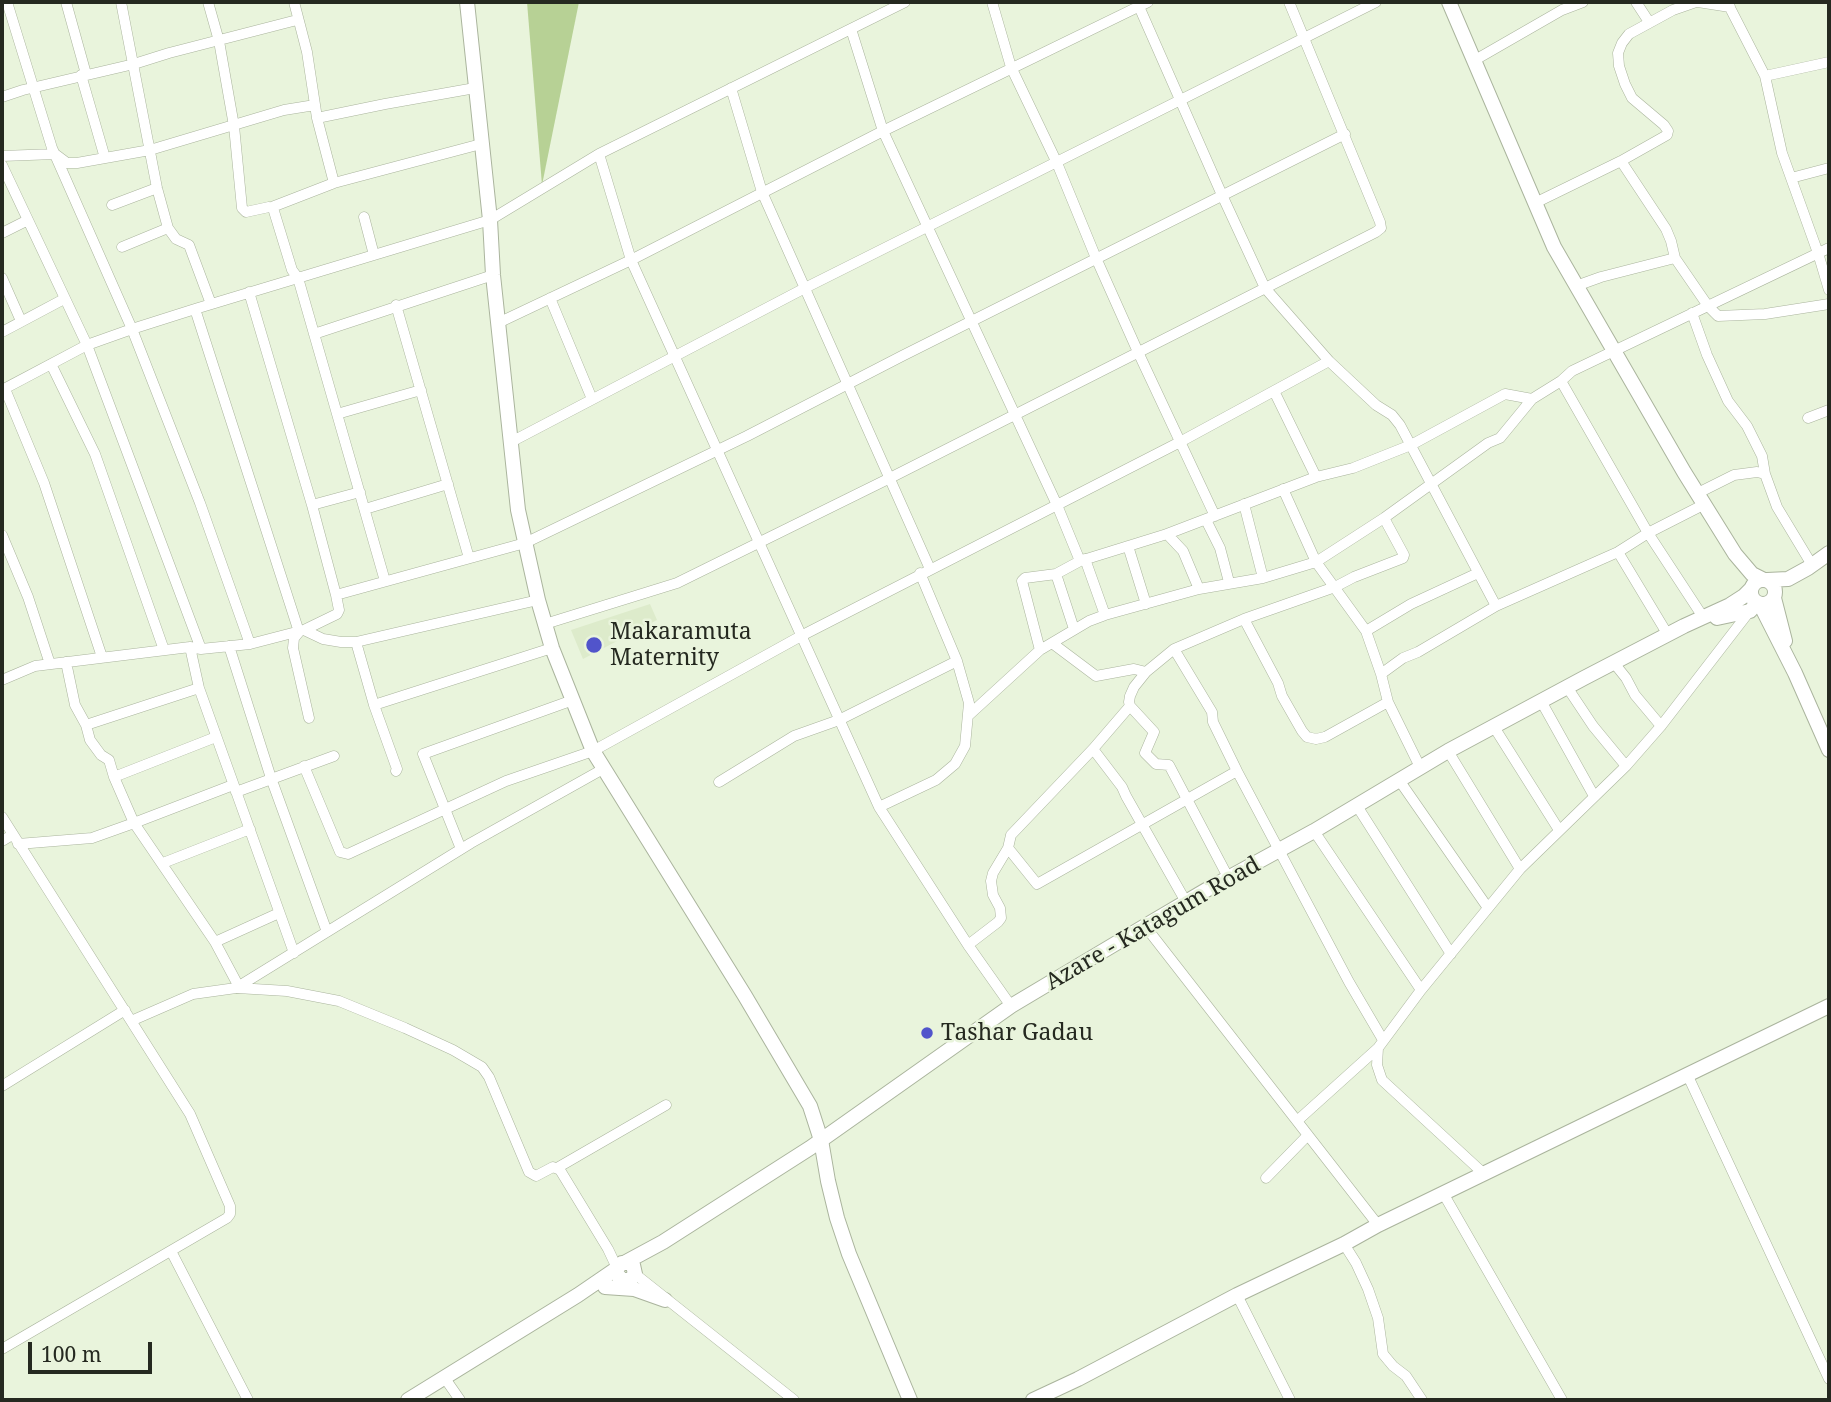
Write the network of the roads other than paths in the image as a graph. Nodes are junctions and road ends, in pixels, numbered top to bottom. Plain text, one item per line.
1 (7, 2) edge
2 (66, 2) edge
3 (121, 2) edge
4 (208, 2) edge
5 (293, 2) edge
6 (467, 2) edge
7 (905, 2) edge
8 (992, 2) edge
9 (1289, 2) edge
10 (1376, 2) edge
11 (1449, 2) edge
12 (1583, 2) edge
13 (1636, 2) edge
14 (1697, 2) edge
15 (1141, 3) edge
16 (1729, 5) edge
17 (297, 20) junction
18 (1648, 22) junction
19 (851, 29) junction
20 (1304, 38) junction
21 (219, 40) junction
22 (1475, 60) junction
23 (1829, 62) edge
24 (134, 64) junction
25 (1012, 67) junction
26 (83, 75) junction
27 (1765, 76) junction
28 (34, 88) junction
29 (475, 88) junction
30 (731, 89) junction
31 (2, 97) edge
32 (1180, 100) junction
33 (315, 105) junction
34 (317, 118) junction
35 (233, 126) junction
36 (883, 131) junction
37 (1345, 134) junction
38 (481, 144) junction
39 (150, 150) junction
40 (599, 154) junction
41 (55, 155) junction
42 (2, 156) edge
43 (105, 158) junction
44 (1621, 160) junction
45 (1057, 163) junction
46 (2, 164) edge
47 (1829, 168) edge
48 (1791, 178) junction
49 (334, 183) junction
50 (157, 188) junction
51 (762, 192) junction
52 (1222, 195) junction
53 (1535, 202) junction
54 (112, 205) dead end
55 (272, 207) junction
56 (364, 217) dead end
57 (28, 220) junction
58 (490, 220) junction
59 (928, 227) junction
60 (169, 229) junction
61 (2, 233) edge
62 (122, 247) dead end
63 (1829, 248) edge
64 (1818, 253) junction
65 (374, 255) junction
66 (1096, 258) junction
67 (1675, 258) junction
68 (631, 260) junction
69 (493, 275) junction
70 (2, 278) edge
71 (298, 278) junction
72 (1576, 286) junction
73 (805, 288) junction
74 (1265, 288) junction
75 (1829, 290) edge
76 (249, 292) junction
77 (550, 298) junction
78 (64, 299) junction
79 (211, 304) junction
80 (1829, 304) edge
81 (396, 305) junction
82 (1708, 306) junction
83 (195, 309) junction
84 (1692, 313) junction
85 (22, 321) junction
86 (972, 321) junction
87 (498, 323) junction
88 (132, 329) junction
89 (2, 332) edge
90 (314, 334) junction
91 (87, 345) junction
92 (1138, 352) junction
93 (1613, 352) junction
94 (674, 356) junction
95 (1329, 361) junction
96 (51, 364) junction
97 (1562, 382) junction
98 (847, 383) junction
99 (3, 390) edge
100 (421, 390) junction
101 (1275, 391) junction
102 (592, 399) junction
103 (1532, 399) junction
104 (1829, 410) edge
105 (337, 414) junction
106 (1015, 415) junction
107 (1808, 418) dead end
108 (511, 442) junction
109 (1180, 442) junction
110 (1410, 445) junction
111 (717, 450) junction
112 (1765, 474) junction
113 (1316, 477) junction
114 (890, 478) junction
115 (448, 484) junction
116 (1431, 485) junction
117 (1283, 489) junction
118 (360, 492) junction
119 (1700, 500) junction
120 (1244, 504) junction
121 (312, 505) junction
122 (1057, 505) junction
123 (365, 509) junction
124 (1210, 518) junction
125 (1384, 519) junction
126 (1648, 533) junction
127 (1167, 534) junction
128 (2, 535) edge
129 (525, 543) junction
130 (759, 543) junction
131 (1128, 546) junction
132 (1618, 552) junction
133 (1829, 553) edge
134 (469, 558) junction
135 (1083, 560) junction
136 (1316, 562) junction
137 (1812, 565) junction
138 (925, 571) junction
139 (1056, 573) junction
140 (1478, 573) junction
141 (1263, 578) junction
142 (386, 581) junction
143 (1229, 582) junction
144 (1335, 587) junction
145 (1199, 589) junction
146 (1757, 594) junction
147 (336, 595) junction
148 (1775, 596) junction
149 (538, 600) junction
150 (1146, 604) junction
151 (1496, 606) junction
152 (1105, 614) junction
153 (1703, 617) junction
154 (1244, 619) junction
155 (545, 624) junction
156 (1074, 629) junction
157 (301, 631) junction
158 (1366, 631) junction
159 (801, 636) junction
160 (1666, 636) junction
161 (356, 642) junction
162 (1052, 643) junction
163 (250, 644) junction
164 (229, 646) junction
165 (190, 647) junction
166 (552, 648) junction
167 (201, 649) junction
168 (1174, 649) junction
169 (164, 650) junction
170 (1040, 650) junction
171 (102, 657) junction
172 (66, 662) junction
173 (957, 662) junction
174 (1614, 663) junction
175 (50, 664) junction
176 (1146, 672) junction
177 (1794, 673) junction
178 (1381, 674) junction
179 (2, 680) edge
180 (1567, 687) junction
181 (199, 688) junction
182 (573, 700) junction
183 (1541, 701) junction
184 (1388, 702) junction
185 (374, 705) junction
186 (1130, 706) junction
187 (969, 715) junction
188 (309, 718) dead end
189 (839, 720) junction
190 (86, 725) junction
191 (1661, 726) junction
192 (1494, 727) junction
193 (1826, 734) edge
194 (216, 737) junction
195 (1093, 749) junction
196 (1829, 750) edge
197 (593, 751) junction
198 (1448, 751) junction
199 (334, 756) dead end
200 (304, 766) junction
201 (1626, 766) junction
202 (1420, 767) junction
203 (603, 769) junction
204 (396, 771) dead end
205 (1237, 771) junction
206 (114, 777) junction
207 (271, 778) junction
208 (1399, 780) junction
209 (719, 782) dead end
210 (235, 789) junction
211 (1594, 796) junction
212 (1187, 799) junction
213 (1357, 806) junction
214 (879, 807) junction
215 (445, 809) junction
216 (2, 817) edge
217 (134, 824) junction
218 (1143, 824) junction
219 (250, 829) junction
220 (1559, 830) junction
221 (1314, 831) junction
222 (15, 839) junction
223 (2, 841) edge
224 (1008, 848) junction
225 (461, 849) junction
226 (1279, 851) junction
227 (163, 863) junction
228 (1520, 869) junction
229 (1229, 879) junction
230 (1186, 901) junction
231 (1488, 908) junction
232 (279, 913) junction
233 (1145, 926) junction
234 (327, 932) junction
235 (215, 942) junction
236 (968, 945) junction
237 (294, 953) junction
238 (1451, 954) junction
239 (237, 988) junction
240 (1421, 990) junction
241 (1011, 1006) junction
242 (1829, 1006) edge
243 (125, 1010) junction
244 (131, 1021) junction
245 (1380, 1044) junction
246 (1369, 1057) junction
247 (1377, 1065) junction
248 (1687, 1074) junction
249 (2, 1086) edge
250 (666, 1105) dead end
251 (1297, 1121) junction
252 (1308, 1135) junction
253 (821, 1140) junction
254 (557, 1168) junction
255 (1483, 1173) junction
256 (1266, 1178) dead end
257 (1443, 1193) junction
258 (1378, 1225) junction
259 (1344, 1244) junction
260 (172, 1251) junction
261 (625, 1270) junction
262 (606, 1287) junction
263 (578, 1295) junction
264 (1237, 1295) junction
265 (665, 1300) junction
266 (2, 1349) edge
267 (444, 1377) junction
268 (1829, 1379) edge
269 (247, 1400) edge
270 (408, 1400) edge
271 (460, 1400) edge
272 (794, 1400) edge
273 (910, 1400) edge
274 (1033, 1400) edge
275 (1290, 1400) edge
276 (1422, 1400) edge
277 (1562, 1400) edge

1 - 28 street
2 - 26 street
3 - 24 street
4 - 21 street
5 - 17 street
6 - 29 street
7 - 19 street
8 - 25 street
9 - 20 street
10 - 20 street
11 - 22 street
12 - 22 street
13 - 18 street
14 - 16 street
14 - 18 street
15 - 25 street
15 - 32 street
16 - 27 street
17 - 21 street
17 - 33 street
18 - 44 street
19 - 30 street
19 - 36 street
20 - 32 street
20 - 37 street
21 - 24 street
21 - 35 street
22 - 53 street
23 - 27 street
24 - 26 street
24 - 39 street
25 - 36 street
25 - 45 street
26 - 28 street
26 - 43 street
27 - 48 street
28 - 31 street
28 - 41 street
29 - 34 street
29 - 38 street
30 - 40 street
30 - 51 street
32 - 45 street
32 - 52 street
33 - 34 street
33 - 35 street
34 - 49 street
35 - 39 street
35 - 55 street
36 - 51 street
36 - 59 street
37 - 52 street
37 - 74 street
38 - 49 street
38 - 58 street
39 - 43 street
39 - 50 street
40 - 58 street
40 - 68 street
41 - 42 street
41 - 43 street
41 - 88 street
44 - 53 street
44 - 67 street
45 - 59 street
45 - 66 street
46 - 57 street
47 - 48 street
48 - 64 street
49 - 55 street
50 - 54 street
50 - 60 street
51 - 68 street
51 - 73 street
52 - 66 street
52 - 74 street
53 - 72 street
55 - 71 street
56 - 65 street
57 - 61 street
57 - 78 street
58 - 65 street
58 - 69 street
59 - 73 street
59 - 86 street
60 - 62 street
60 - 79 street
63 - 64 street
64 - 75 street
64 - 82 street
65 - 71 street
66 - 86 street
66 - 92 street
67 - 72 street
67 - 82 street
68 - 77 street
68 - 94 street
69 - 81 street
69 - 87 street
70 - 85 street
71 - 76 street
71 - 90 street
72 - 93 street
73 - 94 street
73 - 98 street
74 - 92 street
74 - 95 street
76 - 79 street
76 - 121 street
77 - 87 street
77 - 102 street
78 - 85 street
78 - 91 street
79 - 83 street
80 - 82 street
81 - 90 street
81 - 100 street
82 - 84 street
83 - 88 street
83 - 157 street
84 - 93 street
84 - 112 street
85 - 89 street
86 - 98 street
86 - 106 street
87 - 108 street
88 - 91 street
88 - 163 street
90 - 105 street
91 - 96 street
91 - 167 street
92 - 106 street
92 - 109 street
93 - 97 street
93 - 119 street
94 - 102 street
94 - 111 street
95 - 101 street
95 - 110 street
96 - 99 street
96 - 169 street
97 - 103 street
97 - 126 street
98 - 111 street
98 - 114 street
99 - 171 street
100 - 105 street
100 - 115 street
101 - 109 street
101 - 113 street
102 - 108 street
103 - 110 street
103 - 116 street
104 - 107 street
105 - 118 street
106 - 114 street
106 - 122 street
108 - 129 street
109 - 122 street
109 - 124 street
110 - 113 street
110 - 116 street
111 - 129 street
111 - 130 street
112 - 119 street
112 - 137 street
113 - 117 street
114 - 130 street
114 - 138 street
115 - 123 street
115 - 134 street
116 - 125 street
116 - 140 street
117 - 120 street
117 - 136 street
118 - 121 street
118 - 123 street
119 - 126 street
119 - 146 street
120 - 124 street
120 - 141 street
121 - 147 street
122 - 135 street
122 - 138 street
123 - 142 street
124 - 127 street
124 - 143 street
125 - 136 street
125 - 144 street
126 - 132 street
126 - 153 street
127 - 131 street
127 - 145 street
128 - 175 street
129 - 134 street
129 - 149 street
130 - 155 street
130 - 159 street
131 - 135 street
131 - 150 street
132 - 151 street
132 - 160 street
133 - 137 street, Azare - Katagum Road
133 - 148 street, Azare - Katagum Road
134 - 142 street
135 - 139 street
135 - 152 street
136 - 141 street
136 - 144 street
137 - 146 street, Azare - Katagum Road
138 - 159 street
138 - 173 street
139 - 156 street
139 - 170 street
140 - 151 street
140 - 158 street
141 - 143 street
142 - 147 street
143 - 145 street
144 - 154 street
144 - 158 street
145 - 150 street
146 - 148 street, Azare - Katagum Road
146 - 153 street, Azare - Katagum Road
146 - 160 street, Azare - Katagum Road
146 - 177 street
146 - 191 street
147 - 157 street
148 - 177 street
149 - 155 street
149 - 161 street
150 - 152 street
151 - 178 street
152 - 156 street
153 - 160 street, Azare - Katagum Road
154 - 168 street
154 - 184 street
155 - 166 street
156 - 162 street
157 - 161 street
157 - 163 street
157 - 188 street
158 - 178 street
159 - 189 street
159 - 197 street
160 - 174 street, Azare - Katagum Road
161 - 185 street
162 - 170 street
162 - 176 street
163 - 164 street
164 - 167 street
164 - 207 street
165 - 167 street
165 - 169 street
165 - 181 street
166 - 182 street
166 - 185 street
168 - 176 street
168 - 205 street
169 - 171 street
170 - 187 street
171 - 172 street
172 - 175 street
172 - 190 street
173 - 187 street
173 - 189 street
174 - 180 street, Azare - Katagum Road
174 - 191 street
175 - 179 street
176 - 186 street
177 - 193 street
178 - 184 street
180 - 183 street, Azare - Katagum Road
180 - 201 street
181 - 190 street
181 - 194 street
182 - 197 street
182 - 215 street
183 - 192 street, Azare - Katagum Road
183 - 211 street
184 - 202 street
185 - 204 street
186 - 195 street
186 - 212 street
187 - 214 street
189 - 209 street
189 - 214 street
190 - 206 street
191 - 201 street
192 - 198 street, Azare - Katagum Road
192 - 220 street
193 - 196 street
194 - 206 street
194 - 210 street
195 - 218 street
195 - 224 street
197 - 203 street
197 - 215 street
198 - 202 street, Azare - Katagum Road
198 - 228 street
199 - 200 street
200 - 207 street
200 - 215 street
201 - 211 street
202 - 208 street, Azare - Katagum Road
203 - 225 street
203 - 253 street
205 - 212 street
205 - 226 street
206 - 217 street
207 - 210 street
207 - 234 street
208 - 213 street, Azare - Katagum Road
208 - 231 street
210 - 217 street
210 - 219 street
211 - 220 street
212 - 218 street
212 - 229 street
213 - 221 street, Azare - Katagum Road
213 - 238 street
214 - 236 street
215 - 225 street
216 - 222 street
217 - 222 street
217 - 227 street
218 - 224 street
218 - 230 street
219 - 227 street
219 - 232 street
220 - 228 street
221 - 226 street, Azare - Katagum Road
221 - 240 street
222 - 223 street
222 - 243 street
224 - 236 street
225 - 234 street
226 - 229 street, Azare - Katagum Road
226 - 245 street
227 - 235 street
228 - 231 street
229 - 230 street, Azare - Katagum Road
230 - 233 street, Azare - Katagum Road
231 - 238 street
232 - 235 street
232 - 237 street
233 - 241 street, Azare - Katagum Road
233 - 251 street
234 - 237 street
235 - 239 street
236 - 241 street
237 - 239 street
238 - 240 street
239 - 244 street
239 - 254 street
240 - 245 street
241 - 253 street, Azare - Katagum Road
242 - 248 street
243 - 244 street
243 - 249 street
244 - 260 street
245 - 246 street
245 - 247 street
246 - 247 street
246 - 251 street
247 - 255 street
248 - 255 street
248 - 268 street
250 - 254 street
251 - 252 street
252 - 256 street
252 - 258 street
253 - 261 street, Azare - Katagum Road
253 - 273 street
254 - 261 street
255 - 257 street
257 - 258 street
257 - 277 street
258 - 259 street
259 - 264 street
259 - 276 street
260 - 266 street
260 - 269 street
261 - 262 street, Azare - Katagum Road
261 - 263 street, Azare - Katagum Road
261 - 265 street
262 - 263 street, Azare - Katagum Road
262 - 265 street
263 - 267 street, Azare - Katagum Road
264 - 274 street
264 - 275 street
265 - 272 street
267 - 270 street, Azare - Katagum Road
267 - 271 street

